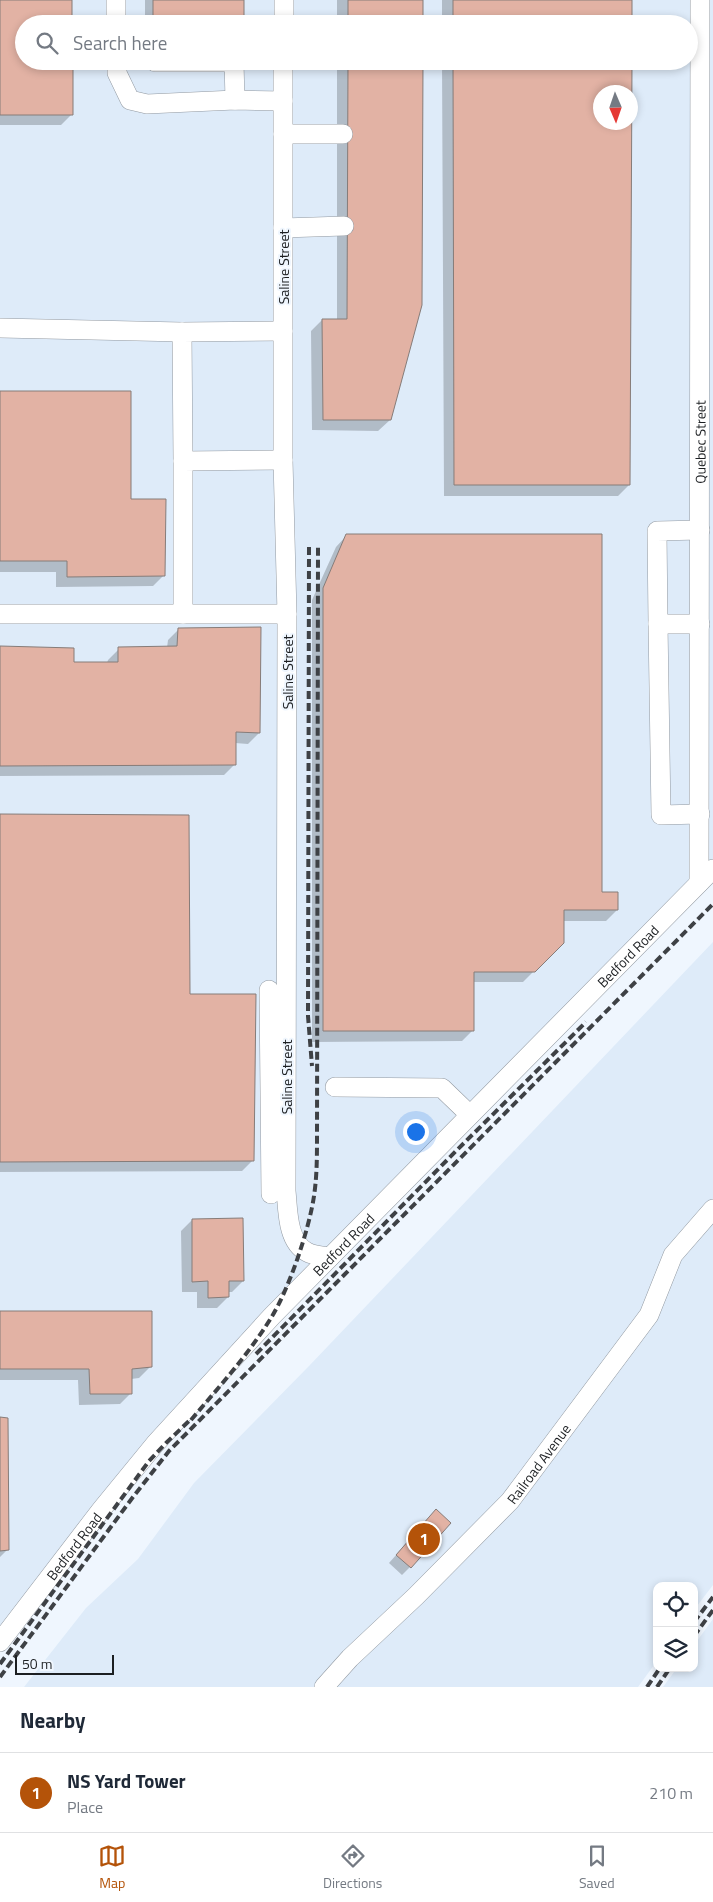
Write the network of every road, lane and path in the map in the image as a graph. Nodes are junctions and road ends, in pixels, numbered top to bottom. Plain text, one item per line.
1 (116, 0) edge
2 (284, 0) edge
3 (700, 0) edge
4 (116, 15) edge
5 (284, 15) edge
6 (117, 70) edge
7 (234, 70) edge
8 (283, 70) edge
9 (235, 100) junction
10 (283, 101) junction
11 (283, 134) junction
12 (343, 134) dead end
13 (344, 226) dead end
14 (283, 228) junction
15 (0, 328) edge
16 (283, 331) junction
17 (182, 332) junction
18 (283, 460) junction
19 (182, 461) junction
20 (700, 530) junction
21 (0, 614) edge
22 (183, 614) junction
23 (287, 614) junction
24 (658, 624) junction
25 (700, 624) junction
26 (700, 814) junction
27 (713, 869) edge
28 (699, 883) junction
29 (269, 990) dead end
30 (278, 1066) junction
31 (334, 1087) dead end
32 (470, 1115) junction
33 (271, 1194) dead end
34 (713, 1209) edge
35 (330, 1257) junction
36 (0, 1642) edge
37 (324, 1687) edge

1 - 4 street
2 - 5 street
3 - 20 street, Quebec Street
6 - 9 street
7 - 9 street
8 - 10 street, Saline Street
9 - 10 street
10 - 11 street, Saline Street
11 - 12 street
11 - 14 street, Saline Street
13 - 14 street
14 - 16 street, Saline Street
15 - 17 street
16 - 17 street
16 - 18 street, Saline Street
17 - 19 street
18 - 19 street
18 - 23 street, Saline Street
19 - 22 street
20 - 24 street
20 - 25 street, Quebec Street
21 - 22 street
22 - 23 street
23 - 30 street, Saline Street
24 - 25 street
24 - 26 street
25 - 26 street, Quebec Street
26 - 28 street, Quebec Street
27 - 28 street, Bedford Road
28 - 32 street, Bedford Road
29 - 30 street
30 - 33 street
30 - 35 street, Saline Street
31 - 32 street
32 - 35 street, Bedford Road
34 - 37 street, Railroad Avenue
35 - 36 street, Bedford Road

